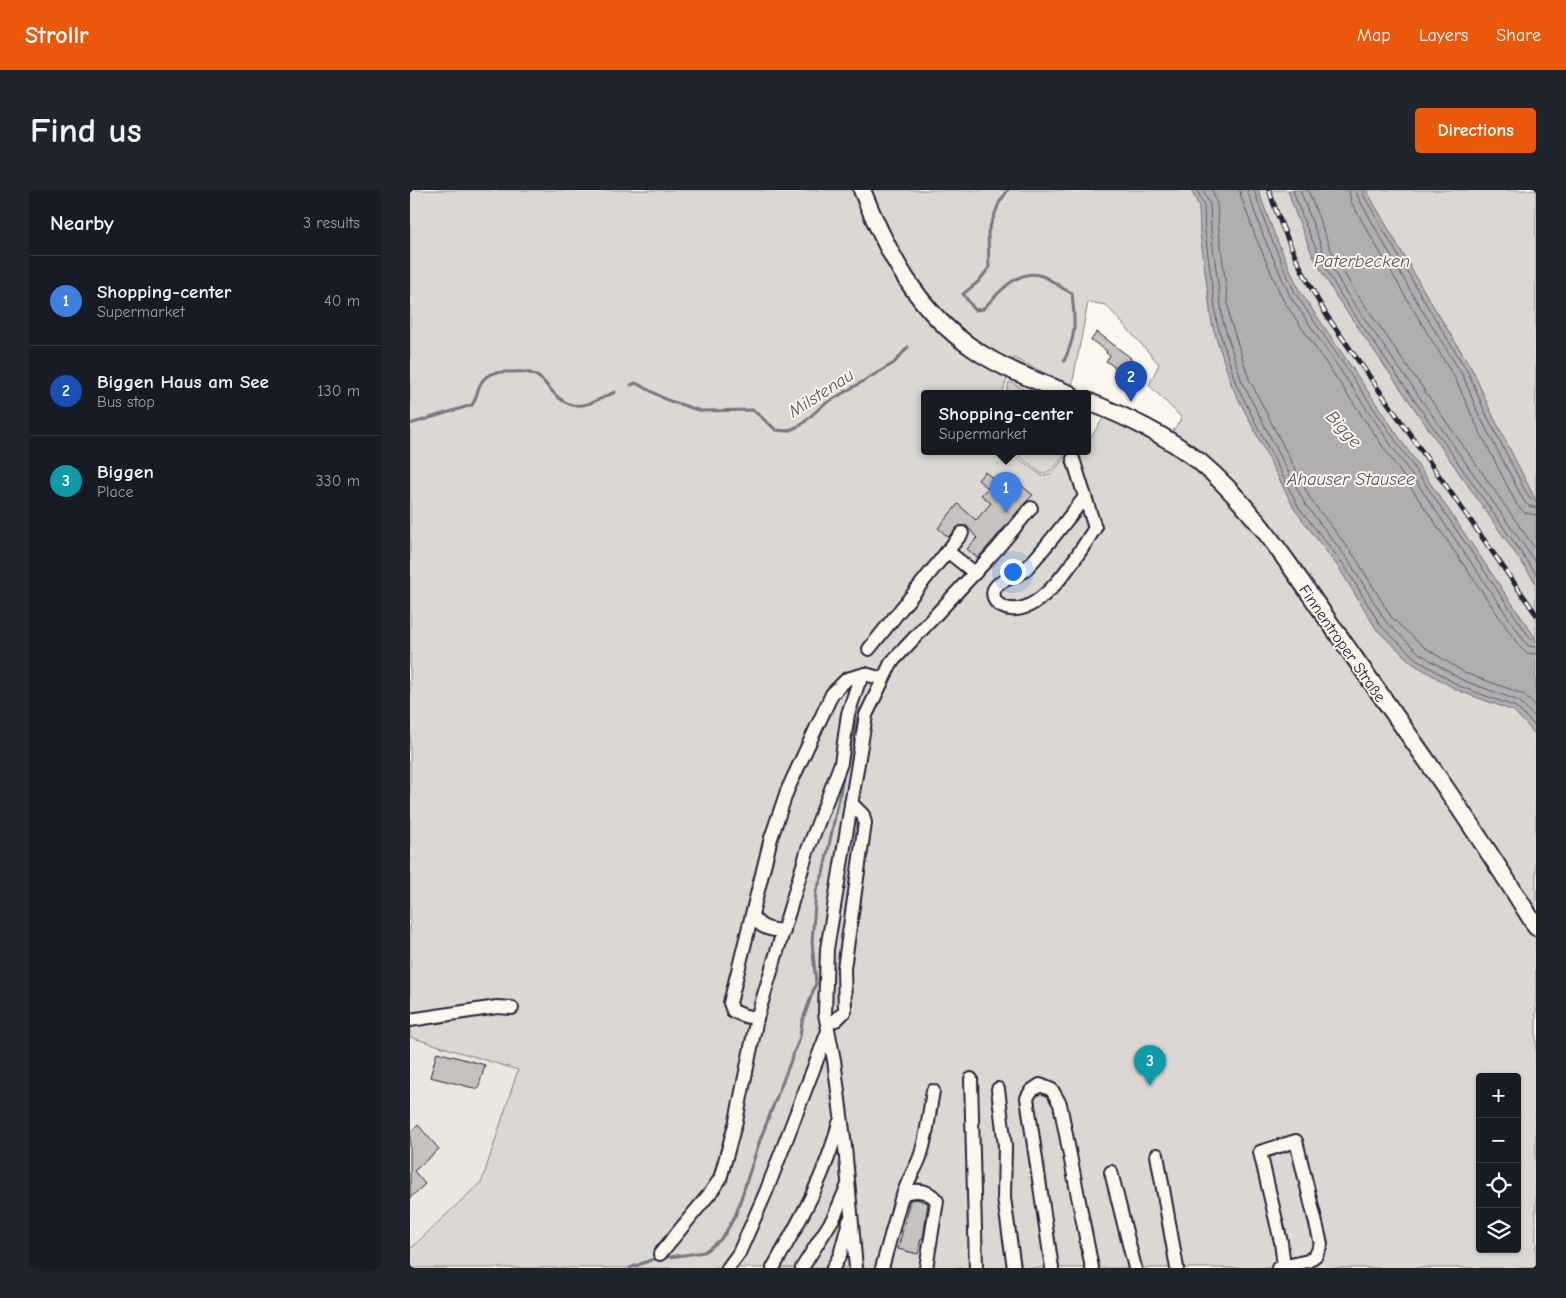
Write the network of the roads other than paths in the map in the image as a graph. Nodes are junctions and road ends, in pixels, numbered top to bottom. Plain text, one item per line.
1 (862, 190) edge
2 (1060, 390) edge
3 (1095, 404) edge
4 (1072, 459) dead end
5 (1085, 497) junction
6 (1031, 508) dead end
7 (962, 533) dead end
8 (947, 552) junction
9 (975, 573) junction
10 (869, 649) dead end
11 (865, 674) junction
12 (883, 679) junction
13 (851, 803) junction
14 (752, 916) junction
15 (1536, 927) edge
16 (784, 931) junction
17 (512, 1008) dead end
18 (757, 1018) junction
19 (410, 1020) edge
20 (827, 1026) junction
21 (971, 1079) dead end
22 (998, 1089) dead end
23 (933, 1091) dead end
24 (841, 1116) junction
25 (1157, 1155) dead end
26 (1111, 1172) dead end
27 (848, 1184) junction
28 (904, 1193) junction
29 (851, 1213) junction
30 (660, 1254) dead end
31 (1281, 1267) edge
32 (728, 1268) edge
33 (773, 1268) edge
34 (802, 1268) edge
35 (833, 1268) edge
36 (856, 1268) edge
37 (882, 1268) edge
38 (926, 1268) edge
39 (976, 1268) edge
40 (1014, 1268) edge
41 (1052, 1268) edge
42 (1092, 1268) edge
43 (1135, 1268) edge
44 (1178, 1268) edge

1 - 2 main road
3 - 15 main road, Finnentroper Straße
4 - 5 lane
5 - 5 lane
6 - 9 lane
7 - 8 lane
8 - 9 lane
8 - 10 lane
9 - 12 lane
11 - 12 lane
11 - 14 lane
11 - 16 lane
12 - 13 lane
13 - 20 lane
13 - 20 lane
14 - 16 lane
14 - 18 lane
16 - 18 lane
17 - 19 lane
18 - 30 lane
20 - 24 lane
20 - 32 lane
21 - 39 lane
22 - 40 lane
23 - 28 lane
24 - 27 lane
24 - 33 lane
25 - 44 lane
26 - 43 lane
27 - 29 lane
27 - 34 lane
28 - 37 lane
28 - 38 lane
29 - 35 lane
29 - 36 lane
31 - 31 lane
41 - 42 lane

